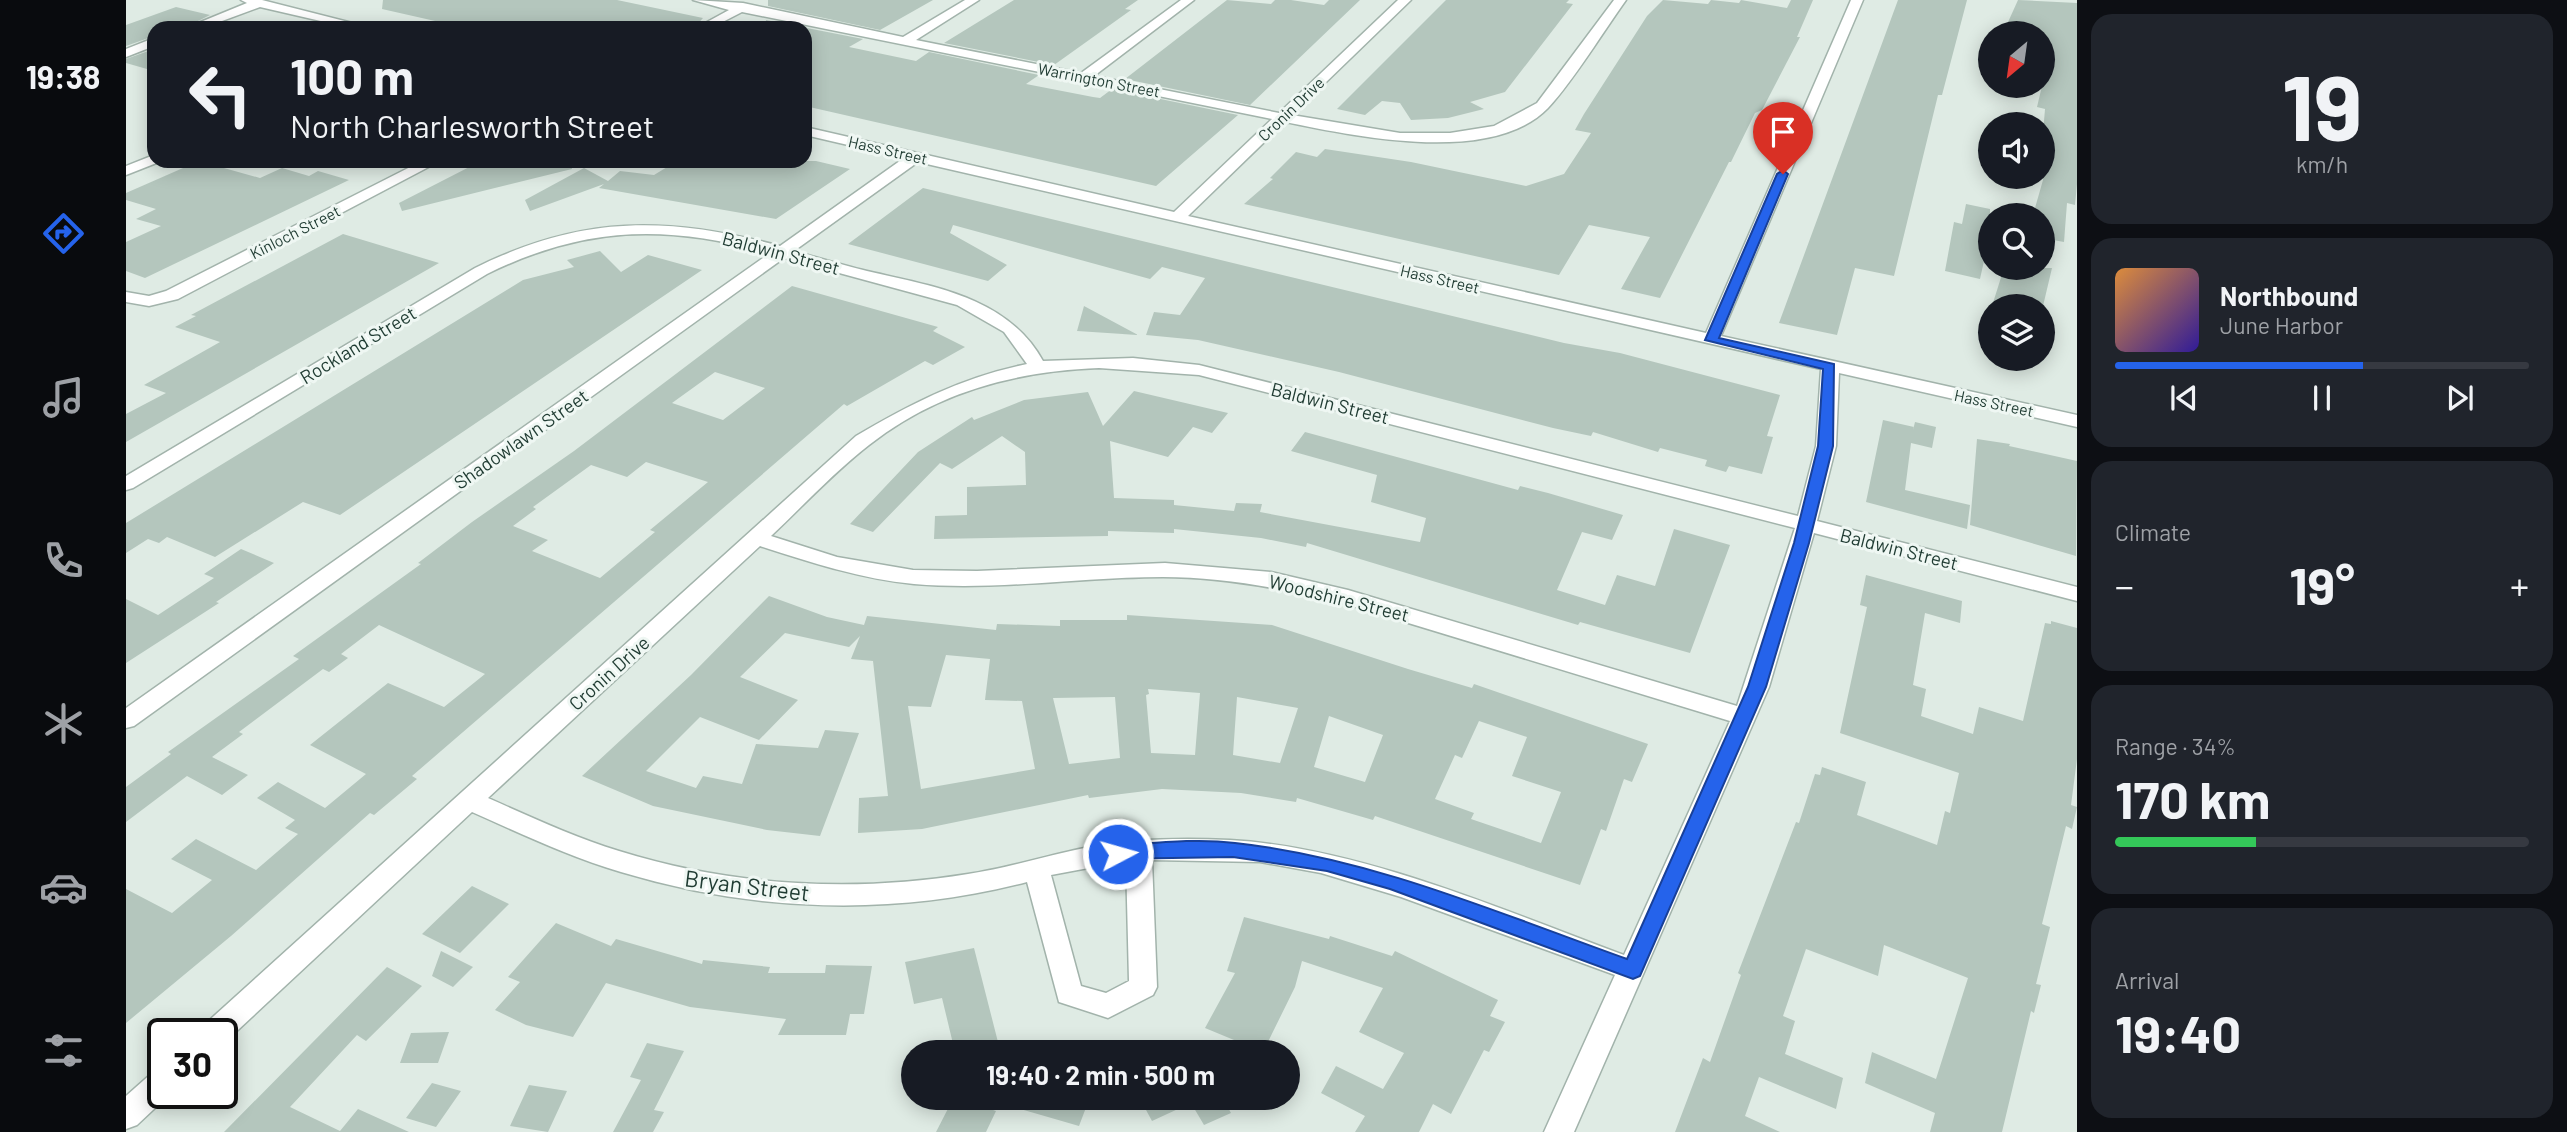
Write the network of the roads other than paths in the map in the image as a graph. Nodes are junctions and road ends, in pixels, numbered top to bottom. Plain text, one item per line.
1 (698, 0) edge
2 (757, 0) edge
3 (973, 0) edge
4 (1188, 0) edge
5 (1405, 0) edge
6 (1620, 0) edge
7 (1857, 0) edge
8 (253, 1) edge
9 (741, 9) junction
10 (208, 21) edge
11 (337, 21) edge
12 (716, 21) edge
13 (802, 21) edge
14 (812, 23) edge
15 (905, 41) junction
16 (147, 45) edge
17 (126, 53) edge
18 (1084, 77) junction
19 (1283, 117) junction
20 (812, 133) edge
21 (915, 156) junction
22 (147, 162) edge
23 (419, 168) edge
24 (126, 171) edge
25 (1177, 218) junction
26 (600, 230) joint
27 (782, 254) junction
28 (126, 297) edge
29 (1711, 340) junction
30 (1038, 367) junction
31 (1830, 367) junction
32 (2077, 421) edge
33 (126, 484) edge
34 (1805, 526) junction
35 (756, 538) junction
36 (2077, 594) edge
37 (1744, 717) junction
38 (126, 720) edge
39 (470, 801) junction
40 (1139, 851) junction
41 (1037, 870) junction
42 (1633, 970) junction
43 (232, 1018) edge
44 (147, 1096) edge
45 (126, 1115) edge
46 (1559, 1132) edge

1 - 9 street, Warrington Street
2 - 9 street
3 - 15 street
4 - 18 street
5 - 19 street, Cronin Drive
6 - 19 street, Warrington Street
7 - 29 street
8 - 10 street
8 - 11 street
9 - 12 street
9 - 13 street, Warrington Street
14 - 15 street, Warrington Street
15 - 18 street, Warrington Street
16 - 17 street
18 - 19 street, Warrington Street
19 - 25 street, Cronin Drive
20 - 21 street, Hass Street
21 - 25 street, Hass Street
21 - 27 street, Shadowlawn Street
22 - 24 street
23 - 28 street, Kinloch Street
25 - 29 street, Hass Street
26 - 27 street, Baldwin Street
26 - 33 street, Rockland Street
27 - 30 street, Baldwin Street
27 - 38 street, Shadowlawn Street
29 - 31 street, Hass Street
30 - 34 street, Baldwin Street
30 - 35 street, Cronin Drive
31 - 32 street, Hass Street
31 - 34 street
34 - 36 street, Baldwin Street
34 - 37 street
35 - 37 street, Woodshire Street
35 - 39 street, Cronin Drive
37 - 42 street
39 - 41 street, Bryan Street
39 - 43 street, Cronin Drive
40 - 41 street, Bryan Street
40 - 41 street
40 - 42 street, Bryan Street
42 - 46 street
44 - 45 street

